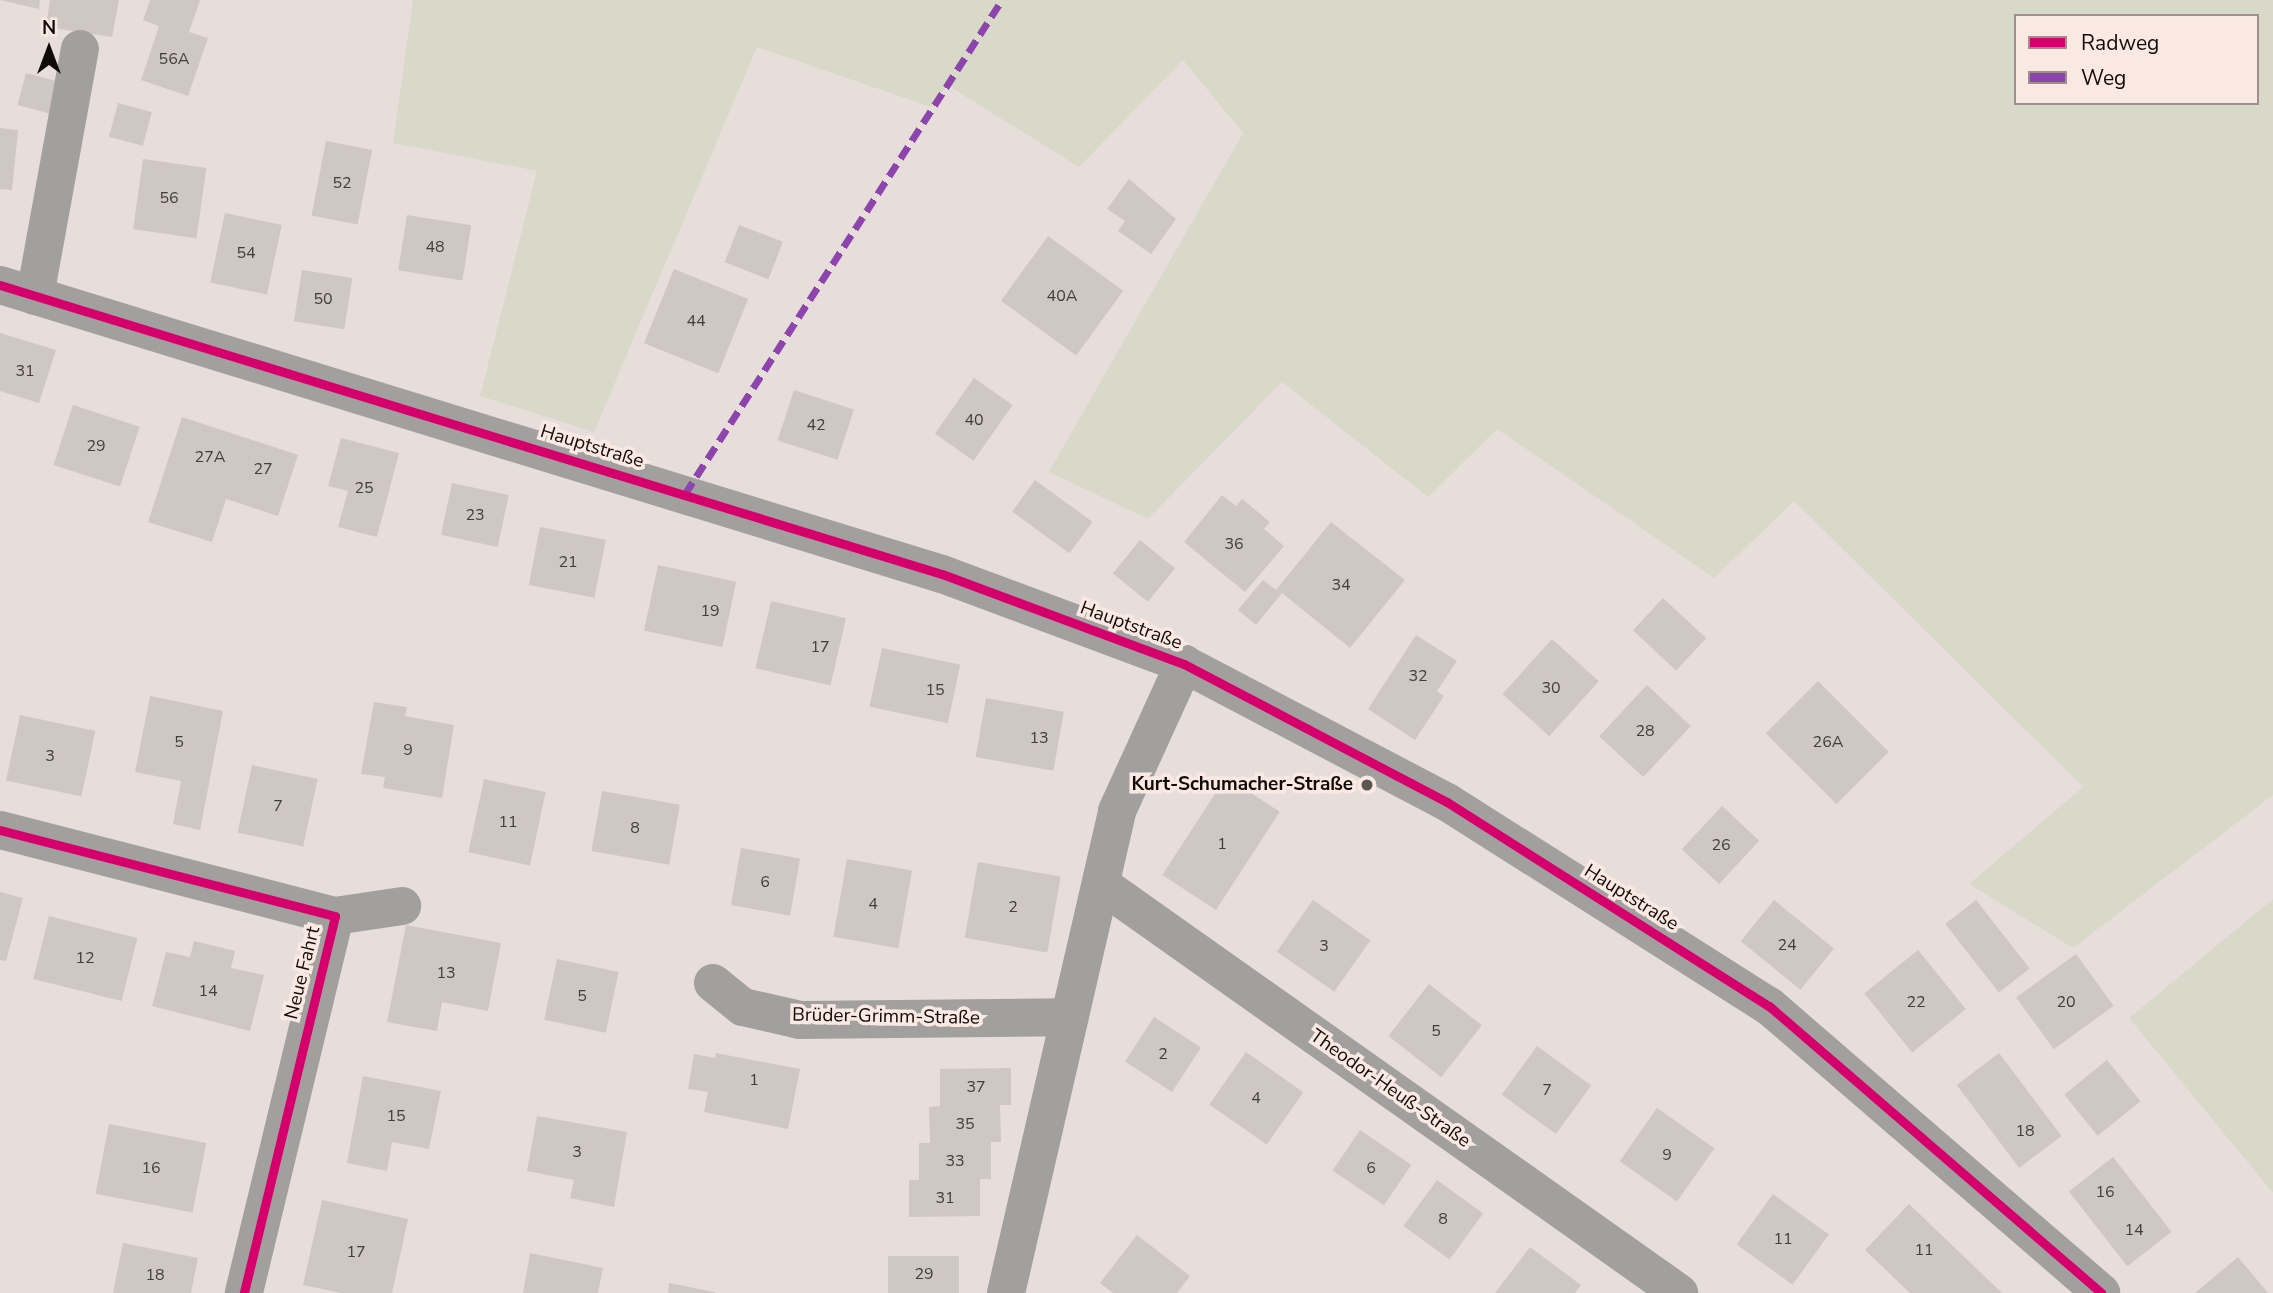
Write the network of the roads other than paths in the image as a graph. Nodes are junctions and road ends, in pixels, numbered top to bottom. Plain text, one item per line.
1 (80, 49) dead end
2 (18, 290) edge
3 (1184, 664) junction
4 (0, 830) edge
5 (1102, 885) junction
6 (402, 906) dead end
7 (335, 916) junction
8 (713, 983) dead end
9 (1067, 1017) junction
10 (244, 1293) edge
11 (1006, 1293) edge
12 (1679, 1293) edge
13 (2101, 1293) edge

1 - 2 street
2 - 3 street, Hauptstraße
3 - 5 street
3 - 13 street, Hauptstraße
4 - 7 street, Neue Fahrt
5 - 9 street
5 - 12 street, Theodor-Heuß-Straße
6 - 7 street, Neue Fahrt
7 - 10 street, Neue Fahrt
8 - 9 street, Brüder-Grimm-Straße
9 - 11 street

